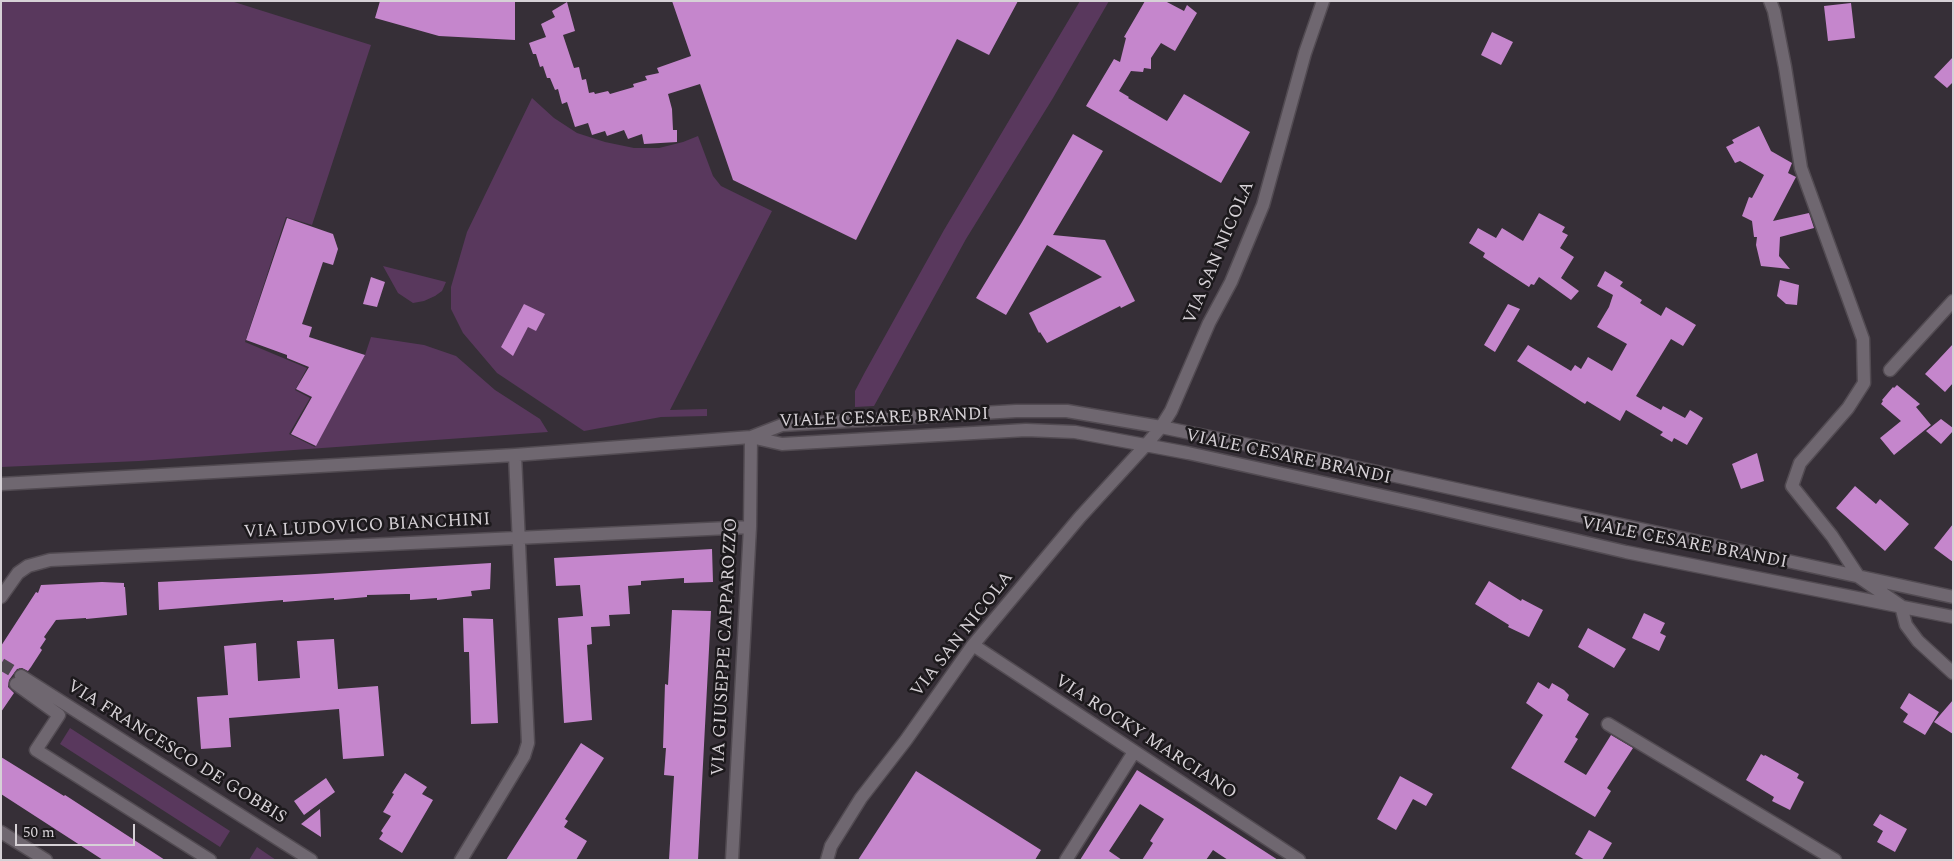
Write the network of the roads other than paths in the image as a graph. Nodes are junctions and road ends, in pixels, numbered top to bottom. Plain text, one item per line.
1 (1323, 1) edge
2 (1770, 1) edge
3 (1953, 301) edge
4 (1890, 370) dead end
5 (1161, 428) junction
6 (751, 437) junction
7 (1146, 445) junction
8 (515, 455) junction
9 (2, 484) edge
10 (750, 528) junction
11 (519, 538) junction
12 (1859, 577) junction
13 (1, 597) edge
14 (1953, 597) edge
15 (1901, 606) junction
16 (1953, 617) edge
17 (973, 645) junction
18 (1953, 673) edge
19 (1608, 724) dead end
20 (1134, 752) junction
21 (1, 832) edge
22 (1284, 856) edge
23 (46, 860) edge
24 (210, 860) edge
25 (311, 860) edge
26 (461, 860) edge
27 (732, 860) edge
28 (827, 860) edge
29 (1066, 860) edge
30 (1299, 860) edge
31 (1835, 860) edge

1 - 5 street, VIA SAN NICOLA
2 - 12 street
3 - 4 street
5 - 6 street, VIALE CESARE BRANDI
5 - 7 street, VIA SAN NICOLA
5 - 12 street, VIALE CESARE BRANDI
6 - 7 street, VIALE CESARE BRANDI
6 - 8 street
6 - 10 street, VIA GIUSEPPE CAPPAROZZO
7 - 15 street, VIALE CESARE BRANDI
7 - 17 street, VIA SAN NICOLA
8 - 9 street
8 - 11 street
10 - 11 street, VIA LUDOVICO BIANCHINI
10 - 27 street, VIA GIUSEPPE CAPPAROZZO
11 - 13 street, VIA LUDOVICO BIANCHINI
11 - 26 street
12 - 14 street, VIALE CESARE BRANDI
12 - 15 street
15 - 16 street, VIALE CESARE BRANDI
15 - 18 street
17 - 20 street, VIA ROCKY MARCIANO
17 - 28 street, VIA SAN NICOLA
19 - 31 street
20 - 22 street, VIA ROCKY MARCIANO
20 - 29 street
21 - 23 street
22 - 30 street, VIA ROCKY MARCIANO
24 - 25 street, VIA FRANCESCO DE GOBBIS

